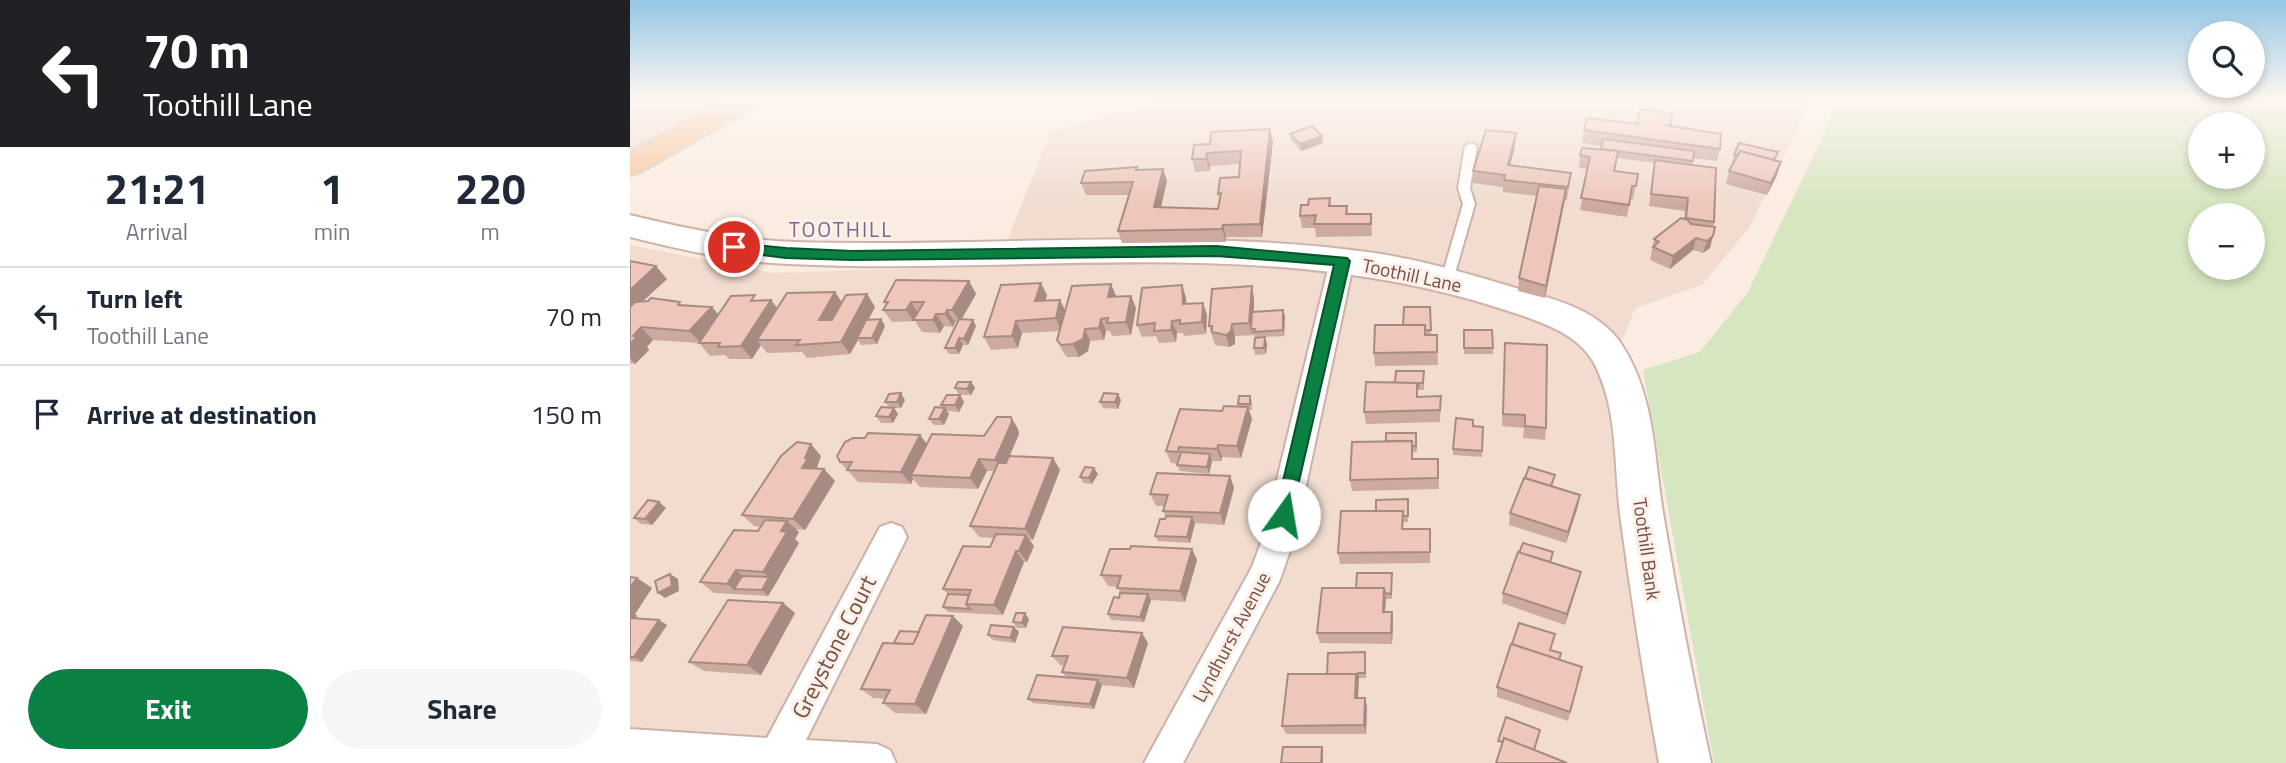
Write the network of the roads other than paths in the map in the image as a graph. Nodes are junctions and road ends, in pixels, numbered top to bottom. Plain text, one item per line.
1 (686, 134) edge
2 (1471, 146) dead end
3 (630, 165) edge
4 (630, 226) edge
5 (1342, 261) junction
6 (1447, 280) junction
7 (1598, 339) joint
8 (891, 537) dead end
9 (630, 748) edge
10 (777, 757) junction
11 (877, 763) edge
12 (1163, 763) edge
13 (1685, 763) edge

1 - 3 main road
2 - 6 lane
4 - 5 street, Toothill Lane
5 - 6 street, Toothill Lane
5 - 12 street, Lyndhurst Avenue
6 - 7 street, Toothill Lane
7 - 13 street, Toothill Bank
8 - 10 street, Greystone Court
9 - 10 street
10 - 11 street

